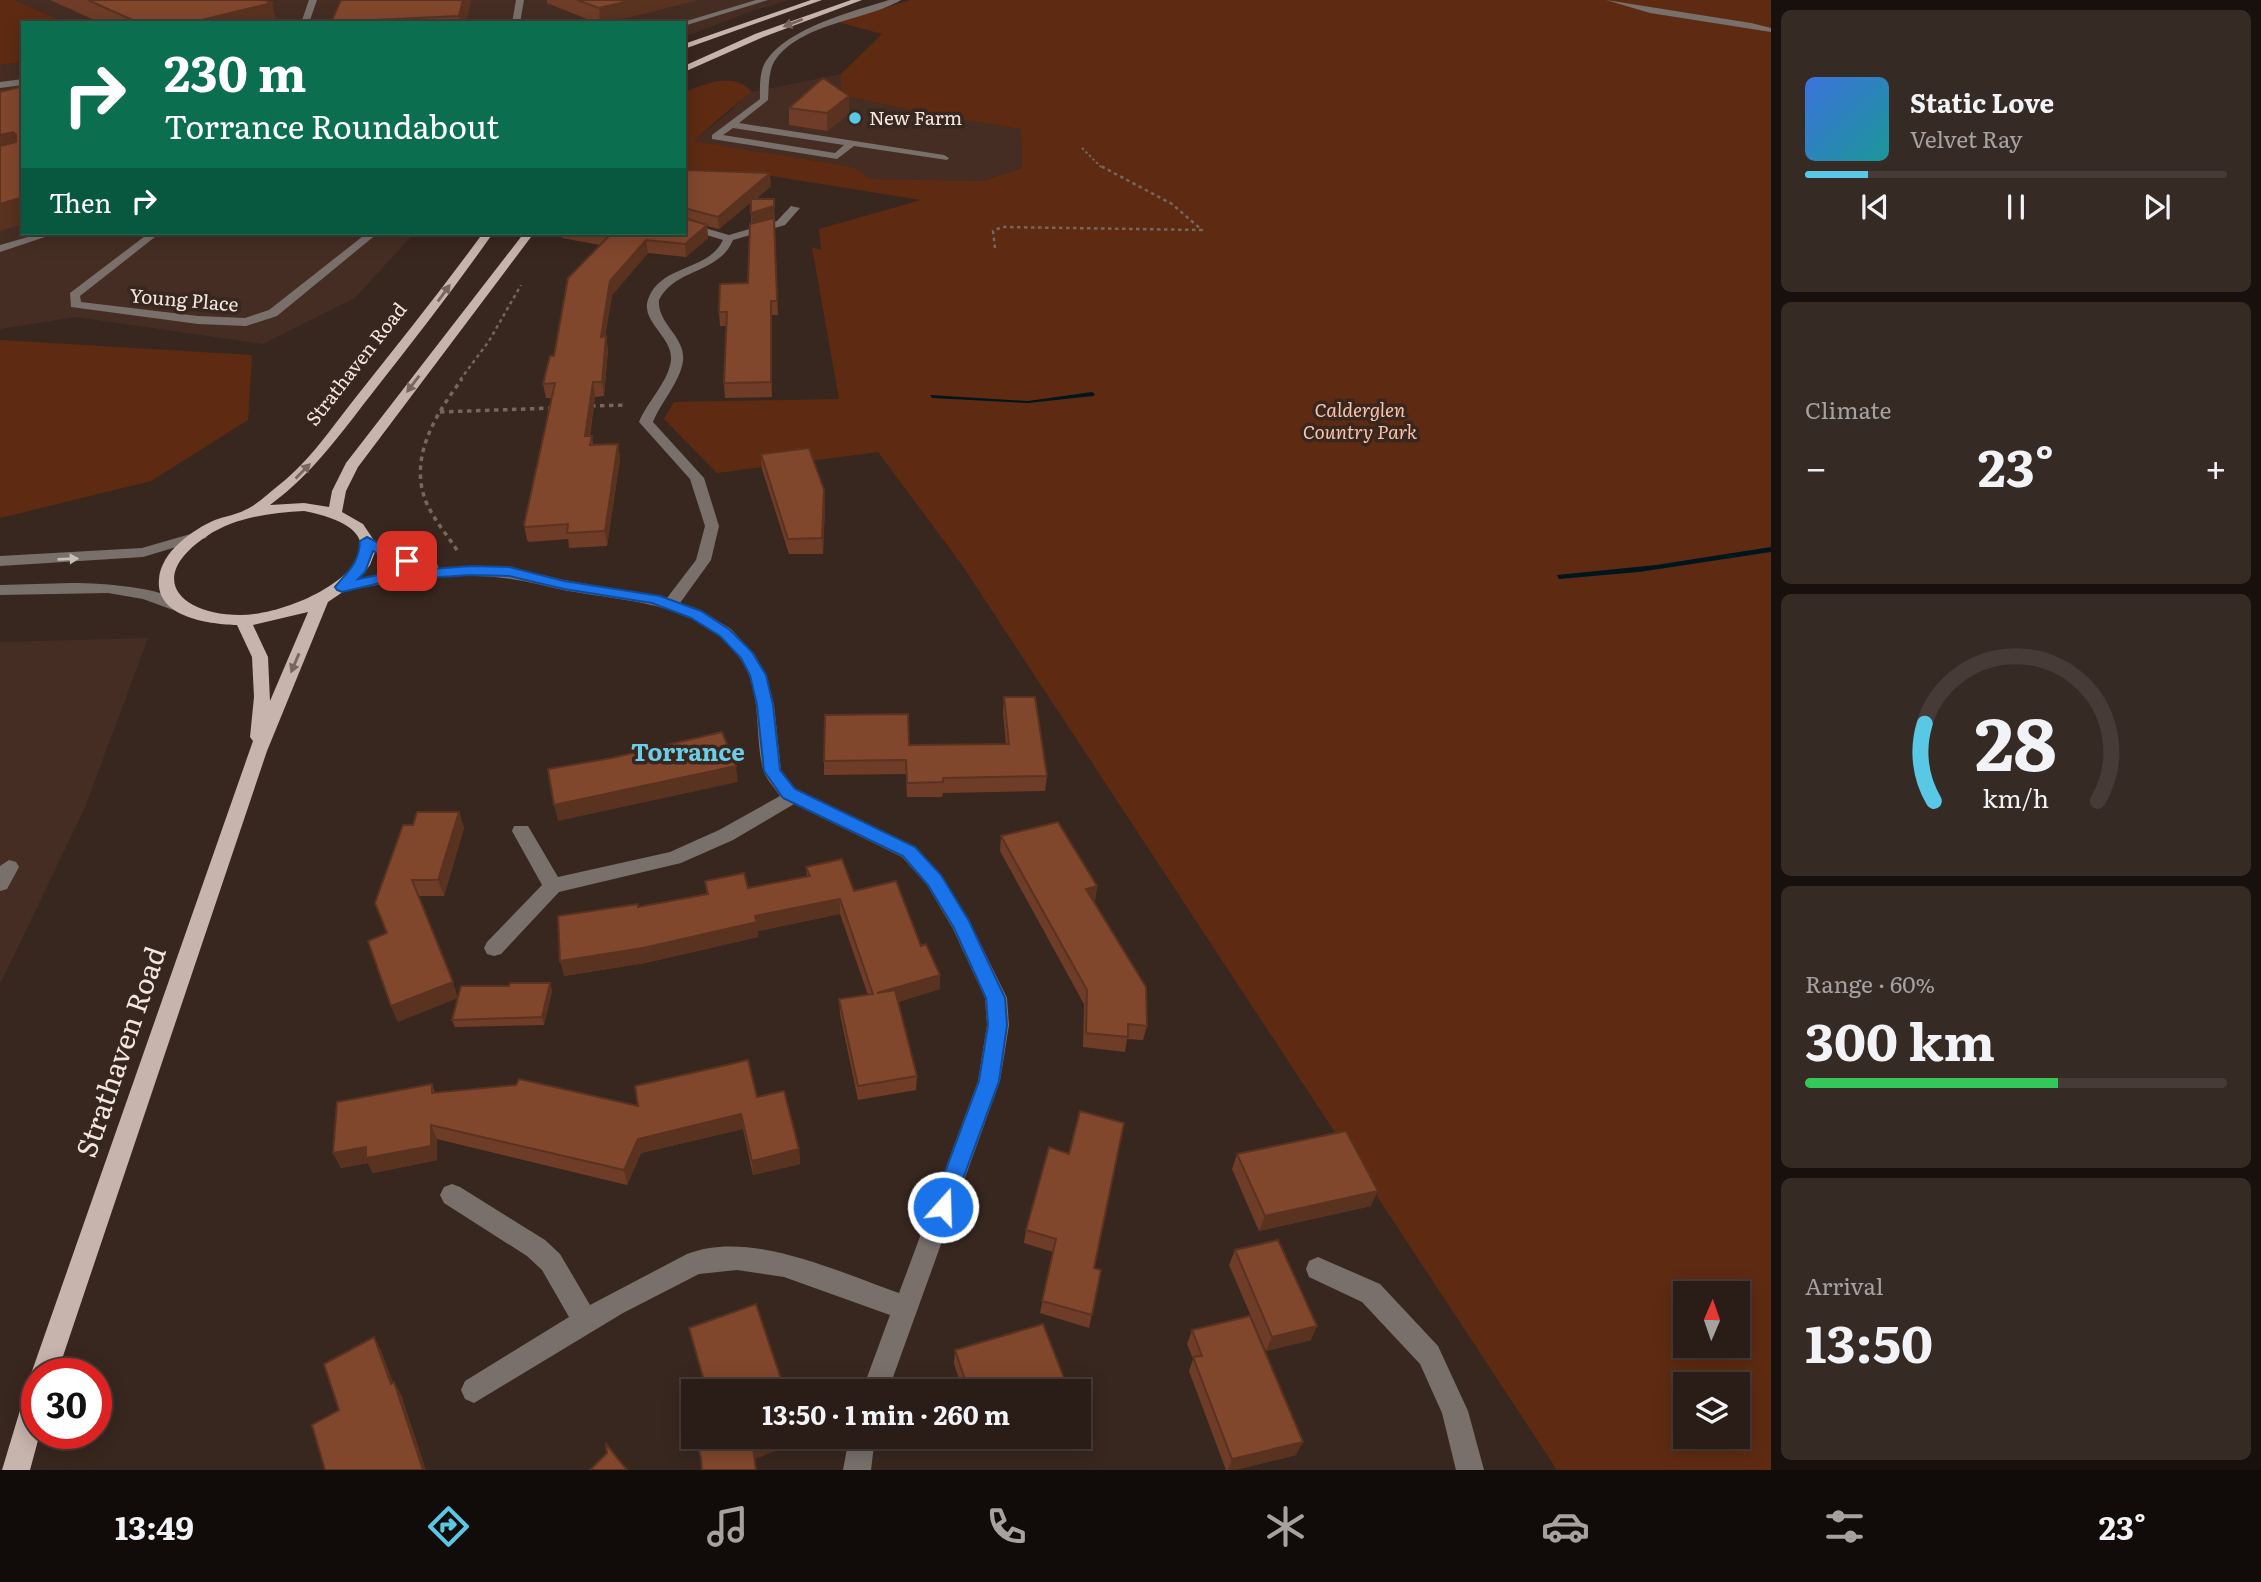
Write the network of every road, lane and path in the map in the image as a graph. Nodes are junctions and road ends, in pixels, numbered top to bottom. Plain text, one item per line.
1 (313, 0) edge
2 (520, 0) edge
3 (764, 0) edge
4 (818, 0) edge
5 (858, 0) edge
6 (897, 0) edge
7 (1609, 0) edge
8 (306, 21) edge
9 (516, 21) edge
10 (686, 22) edge
11 (1771, 30) edge
12 (686, 46) edge
13 (686, 68) edge
14 (21, 82) edge
15 (0, 85) edge
16 (731, 125) junction
17 (772, 131) junction
18 (814, 137) junction
19 (852, 142) junction
20 (757, 144) junction
21 (1082, 148) dead end
22 (799, 150) junction
23 (944, 158) dead end
24 (794, 208) dead end
25 (686, 226) edge
26 (46, 235) edge
27 (152, 235) edge
28 (370, 235) edge
29 (487, 235) edge
30 (527, 235) edge
31 (729, 238) junction
32 (995, 248) dead end
33 (0, 249) edge
34 (527, 276) dead end
35 (653, 404) junction
36 (586, 406) edge
37 (560, 407) edge
38 (439, 412) junction
39 (335, 513) junction
40 (250, 514) junction
41 (201, 534) junction
42 (367, 541) junction
43 (0, 561) edge
44 (471, 571) junction
45 (342, 587) junction
46 (0, 590) edge
47 (321, 600) junction
48 (670, 604) junction
49 (184, 609) junction
50 (243, 620) junction
51 (258, 751) junction
52 (793, 796) junction
53 (521, 831) dead end
54 (553, 886) junction
55 (494, 948) dead end
56 (452, 1195) dead end
57 (1318, 1269) dead end
58 (906, 1308) junction
59 (585, 1321) junction
60 (49, 1358) edge
61 (879, 1379) edge
62 (474, 1390) dead end
63 (22, 1449) edge
64 (860, 1449) edge
65 (16, 1470) edge
66 (857, 1470) edge
67 (1470, 1470) edge

1 - 8 street
2 - 9 street
3 - 10 street
4 - 12 main road
5 -> 13 main road
6 - 16 street
7 - 11 street
14 - 15 street
16 - 17 street
16 - 20 street
17 - 18 street
17 - 20 street
18 - 19 street
18 - 22 street
19 - 22 street
19 - 23 street
20 - 22 street
21 - 32 path
24 - 31 street
25 - 31 street
26 - 33 street
27 - 28 street, Young Place
40 -> 29 main road, Strathaven Road
30 -> 39 main road
31 - 35 street
34 - 38 path
35 - 36 path
35 - 48 street
37 - 38 path
38 - 44 path
39 - 40 main road
39 - 42 main road
40 - 41 main road
43 -> 41 street
41 - 49 main road
42 - 44 street
42 - 45 main road
44 - 45 street
44 - 48 street
45 - 47 main road
46 - 49 street
47 - 50 main road
47 -> 51 main road, Strathaven Road
48 - 52 street
49 - 50 main road
50 - 51 main road, Strathaven Road
51 - 60 main road, Strathaven Road
52 - 54 street
52 - 58 street
53 - 54 street
54 - 55 street
56 - 59 street
57 - 67 street
58 - 59 street
58 - 61 street
59 - 62 street
63 - 65 main road
64 - 66 street

